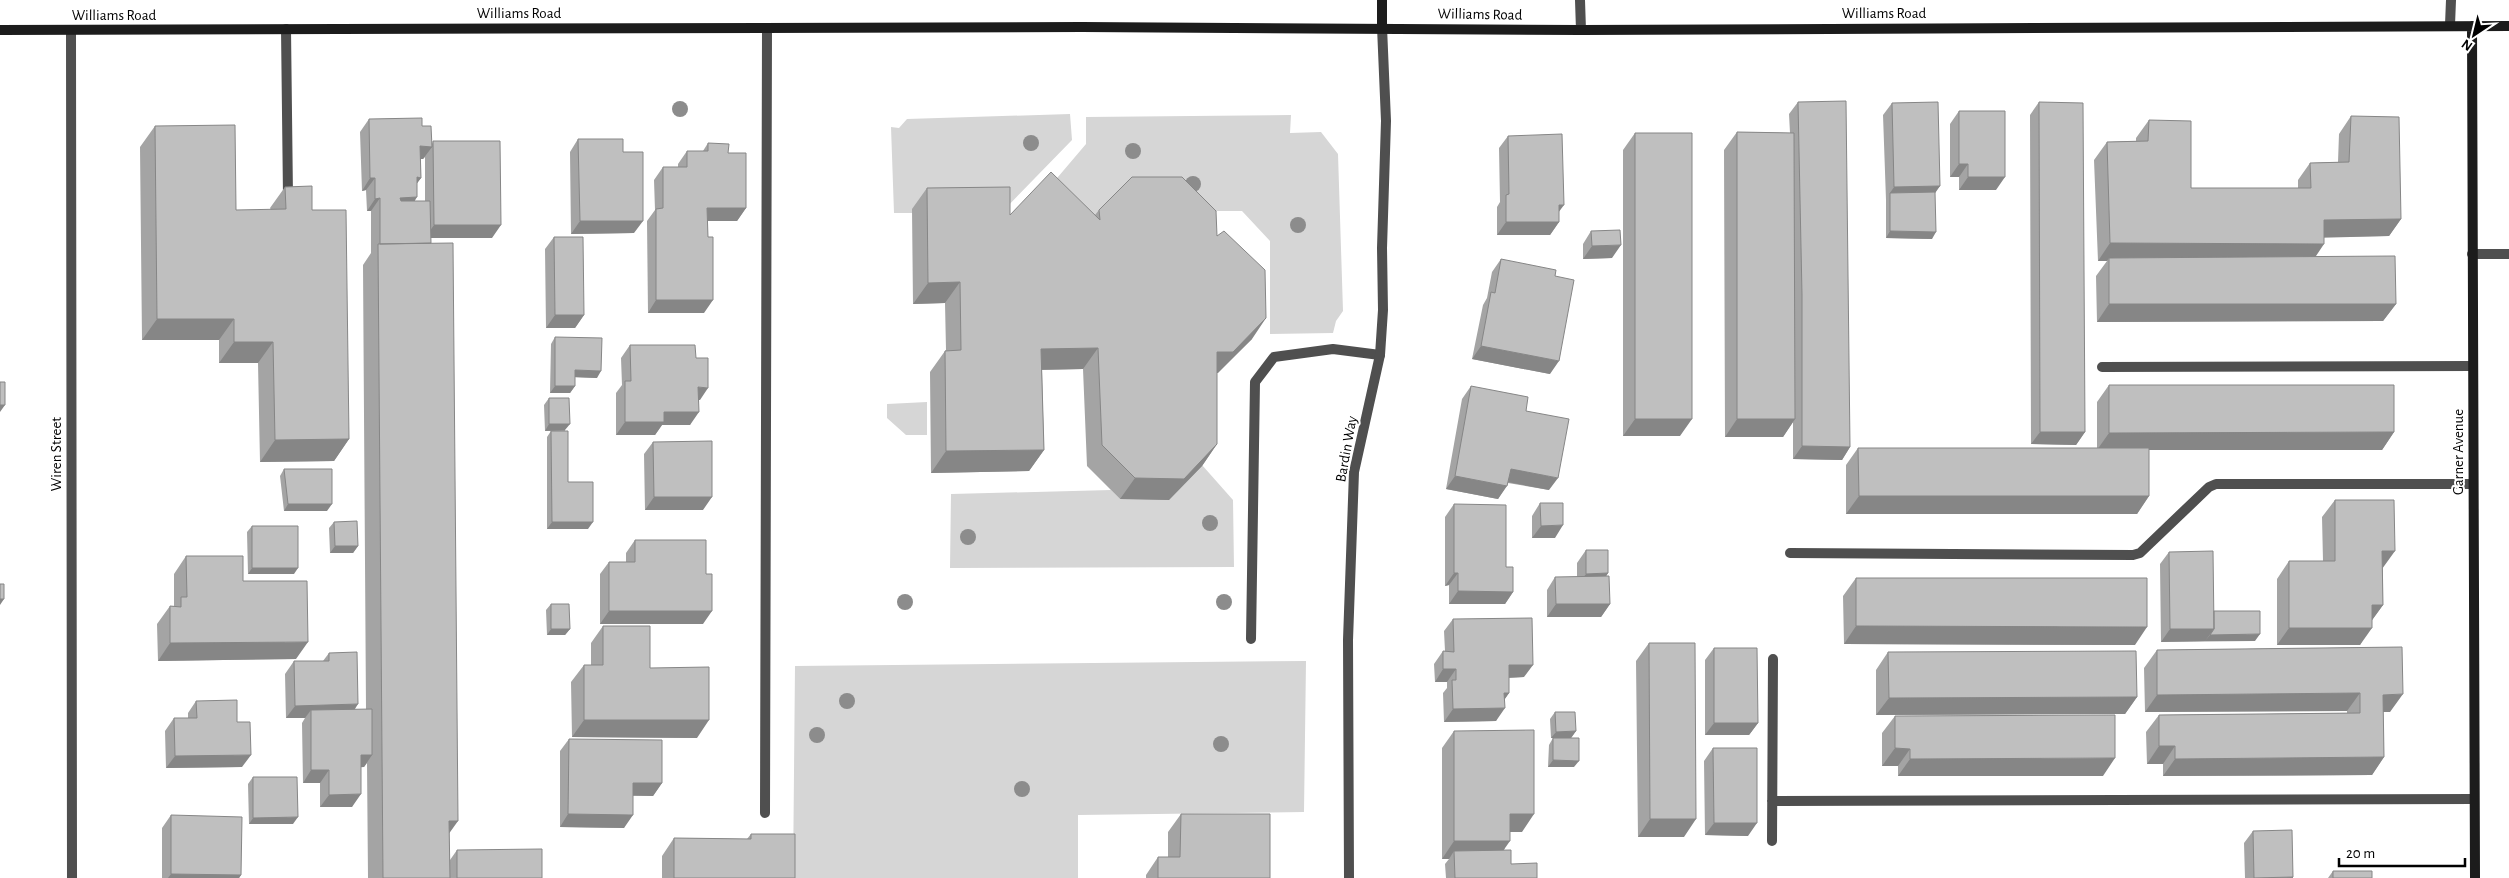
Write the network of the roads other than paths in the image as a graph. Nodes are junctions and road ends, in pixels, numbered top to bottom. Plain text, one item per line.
1 (1382, 0) edge
2 (1580, 0) edge
3 (2451, 0) edge
4 (2450, 25) junction
5 (2472, 26) junction
6 (2509, 26) edge
7 (1382, 27) junction
8 (767, 28) junction
9 (286, 29) junction
10 (0, 30) edge
11 (1582, 30) junction
12 (71, 31) junction
13 (288, 197) edge
14 (2472, 254) junction
15 (2509, 254) edge
16 (1380, 355) junction
17 (2472, 366) junction
18 (2102, 367) dead end
19 (2473, 484) junction
20 (1790, 553) dead end
21 (1251, 639) dead end
22 (1773, 659) dead end
23 (2474, 799) junction
24 (1772, 801) junction
25 (765, 813) dead end
26 (1772, 841) dead end
27 (72, 878) edge
28 (1349, 878) edge
29 (2475, 878) edge

1 - 7 main road
2 - 11 street
3 - 4 street
4 - 5 main road, Williams Road
4 - 11 main road, Williams Road
5 - 6 main road, Williams Road
5 - 14 main road, Garner Avenue
7 - 8 main road, Williams Road
7 - 11 main road, Williams Road
7 - 16 street, Bardin Way
8 - 9 main road, Williams Road
8 - 25 street
9 - 12 main road, Williams Road
9 - 13 street
10 - 12 main road, Williams Road
12 - 27 street, Wiren Street
14 - 15 street
14 - 17 main road, Garner Avenue
16 - 21 street
16 - 28 street, Bardin Way
17 - 18 street
17 - 19 main road, Garner Avenue
19 - 20 street
19 - 23 main road, Garner Avenue
22 - 24 street
23 - 24 street
23 - 29 main road, Garner Avenue
24 - 26 street

